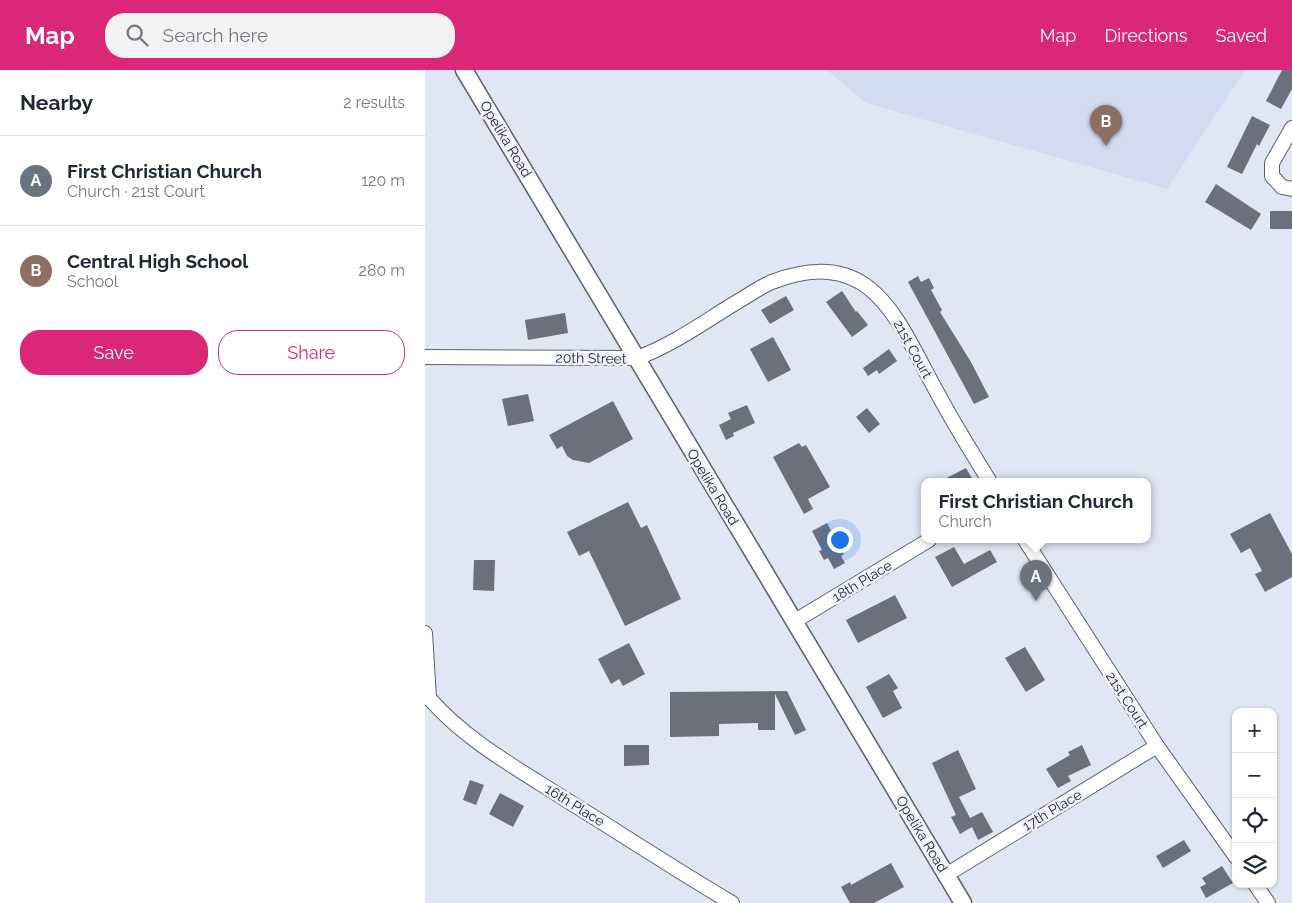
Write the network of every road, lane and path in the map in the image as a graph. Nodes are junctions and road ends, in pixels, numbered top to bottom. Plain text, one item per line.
1 (464, 70) edge
2 (1292, 128) edge
3 (1292, 189) edge
4 (825, 270) joint
5 (425, 357) edge
6 (637, 358) junction
7 (988, 478) edge
8 (924, 543) edge
9 (1027, 543) edge
10 (795, 621) junction
11 (425, 633) edge
12 (427, 698) edge
13 (1157, 746) junction
14 (1232, 851) edge
15 (947, 875) junction
16 (1258, 888) edge
17 (732, 903) edge
18 (963, 903) edge
19 (1268, 903) edge

1 - 6 main road, Opelika Road
2 - 3 street
4 - 6 street, 20th Street
4 - 7 street, 21st Court
5 - 6 street, 20th Street
6 - 10 main road, Opelika Road
8 - 10 street, 18th Place
9 - 13 street, 21st Court
10 - 15 main road, Opelika Road
11 - 12 street
12 - 17 street, 16th Place
13 - 14 street, 21st Court
13 - 15 street, 17th Place
15 - 18 main road, Opelika Road
16 - 19 street

